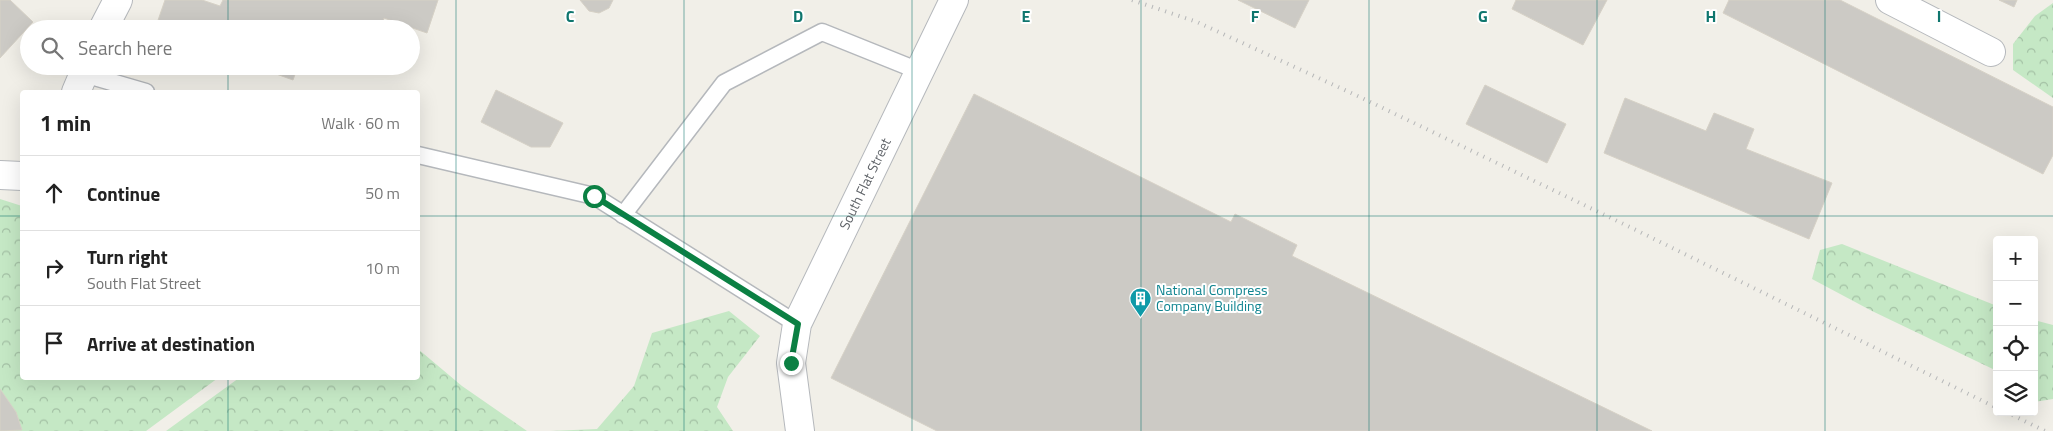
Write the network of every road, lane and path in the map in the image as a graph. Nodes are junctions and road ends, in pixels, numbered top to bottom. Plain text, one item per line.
1 (118, 0) edge
2 (954, 0) edge
3 (1890, 0) edge
4 (108, 20) edge
5 (1991, 52) dead end
6 (919, 71) junction
7 (82, 78) edge
8 (137, 90) edge
9 (420, 155) edge
10 (0, 175) edge
11 (20, 176) edge
12 (623, 215) junction
13 (798, 324) junction
14 (800, 431) edge

1 - 4 street
2 - 6 street, South Flat Street
3 - 5 street
6 - 12 lane
6 - 13 street, South Flat Street
7 - 8 lane
9 - 12 lane
10 - 11 street
12 - 13 lane
13 - 14 street, South Flat Street

